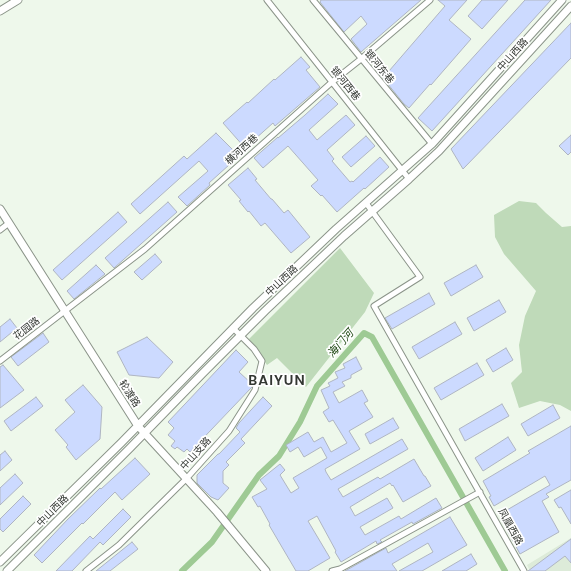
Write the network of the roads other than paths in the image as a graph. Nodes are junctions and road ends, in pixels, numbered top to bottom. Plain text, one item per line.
1 (18, 0) edge
2 (267, 0) edge
3 (313, 0) edge
4 (430, 0) edge
5 (562, 0) edge
6 (571, 6) edge
7 (0, 11) edge
8 (361, 59) junction
9 (332, 82) junction
10 (432, 144) junction
11 (403, 171) junction
12 (409, 179) junction
13 (366, 203) junction
14 (0, 209) edge
15 (372, 211) junction
16 (9, 223) junction
17 (0, 230) edge
18 (65, 311) junction
19 (233, 328) junction
20 (240, 335) junction
21 (0, 361) edge
22 (138, 426) junction
23 (144, 433) junction
24 (186, 479) junction
25 (478, 493) junction
26 (0, 562) edge
27 (7, 571) edge
28 (86, 571) edge
29 (266, 571) edge
30 (332, 571) edge
31 (524, 571) edge

1 - 7 main road
2 - 9 street, 银河西巷
3 - 8 street, 银河东巷
4 - 8 street, 横河西巷
5 - 10 main road, 中山西路
6 - 12 main road, 中山西路
8 - 9 street, 横河西巷
8 - 10 street, 银河东巷
9 - 11 street, 银河西巷
9 - 18 street, 横河西巷
10 - 11 main road, 中山西路
11 - 12 street, 银河西巷
11 - 13 main road, 中山西路
12 - 15 main road, 中山西路
13 - 15 street
13 - 19 main road, 中山西路
14 - 16 main road, 轮渡路
15 - 20 main road, 中山西路
15 - 25 street, 凤凰西路
16 - 17 street
16 - 18 main road, 轮渡路
18 - 21 street, 花园路
18 - 22 main road, 轮渡路
19 - 20 street, 中山支路
19 - 22 main road, 中山西路
20 - 23 main road, 中山西路
20 - 24 street, 中山支路
22 - 23 main road, 轮渡路
22 - 26 main road, 中山西路
23 - 24 main road, 轮渡路
23 - 27 main road, 中山西路
24 - 28 street, 中山支路
24 - 29 main road, 轮渡路
25 - 30 street
25 - 31 street, 凤凰西路

